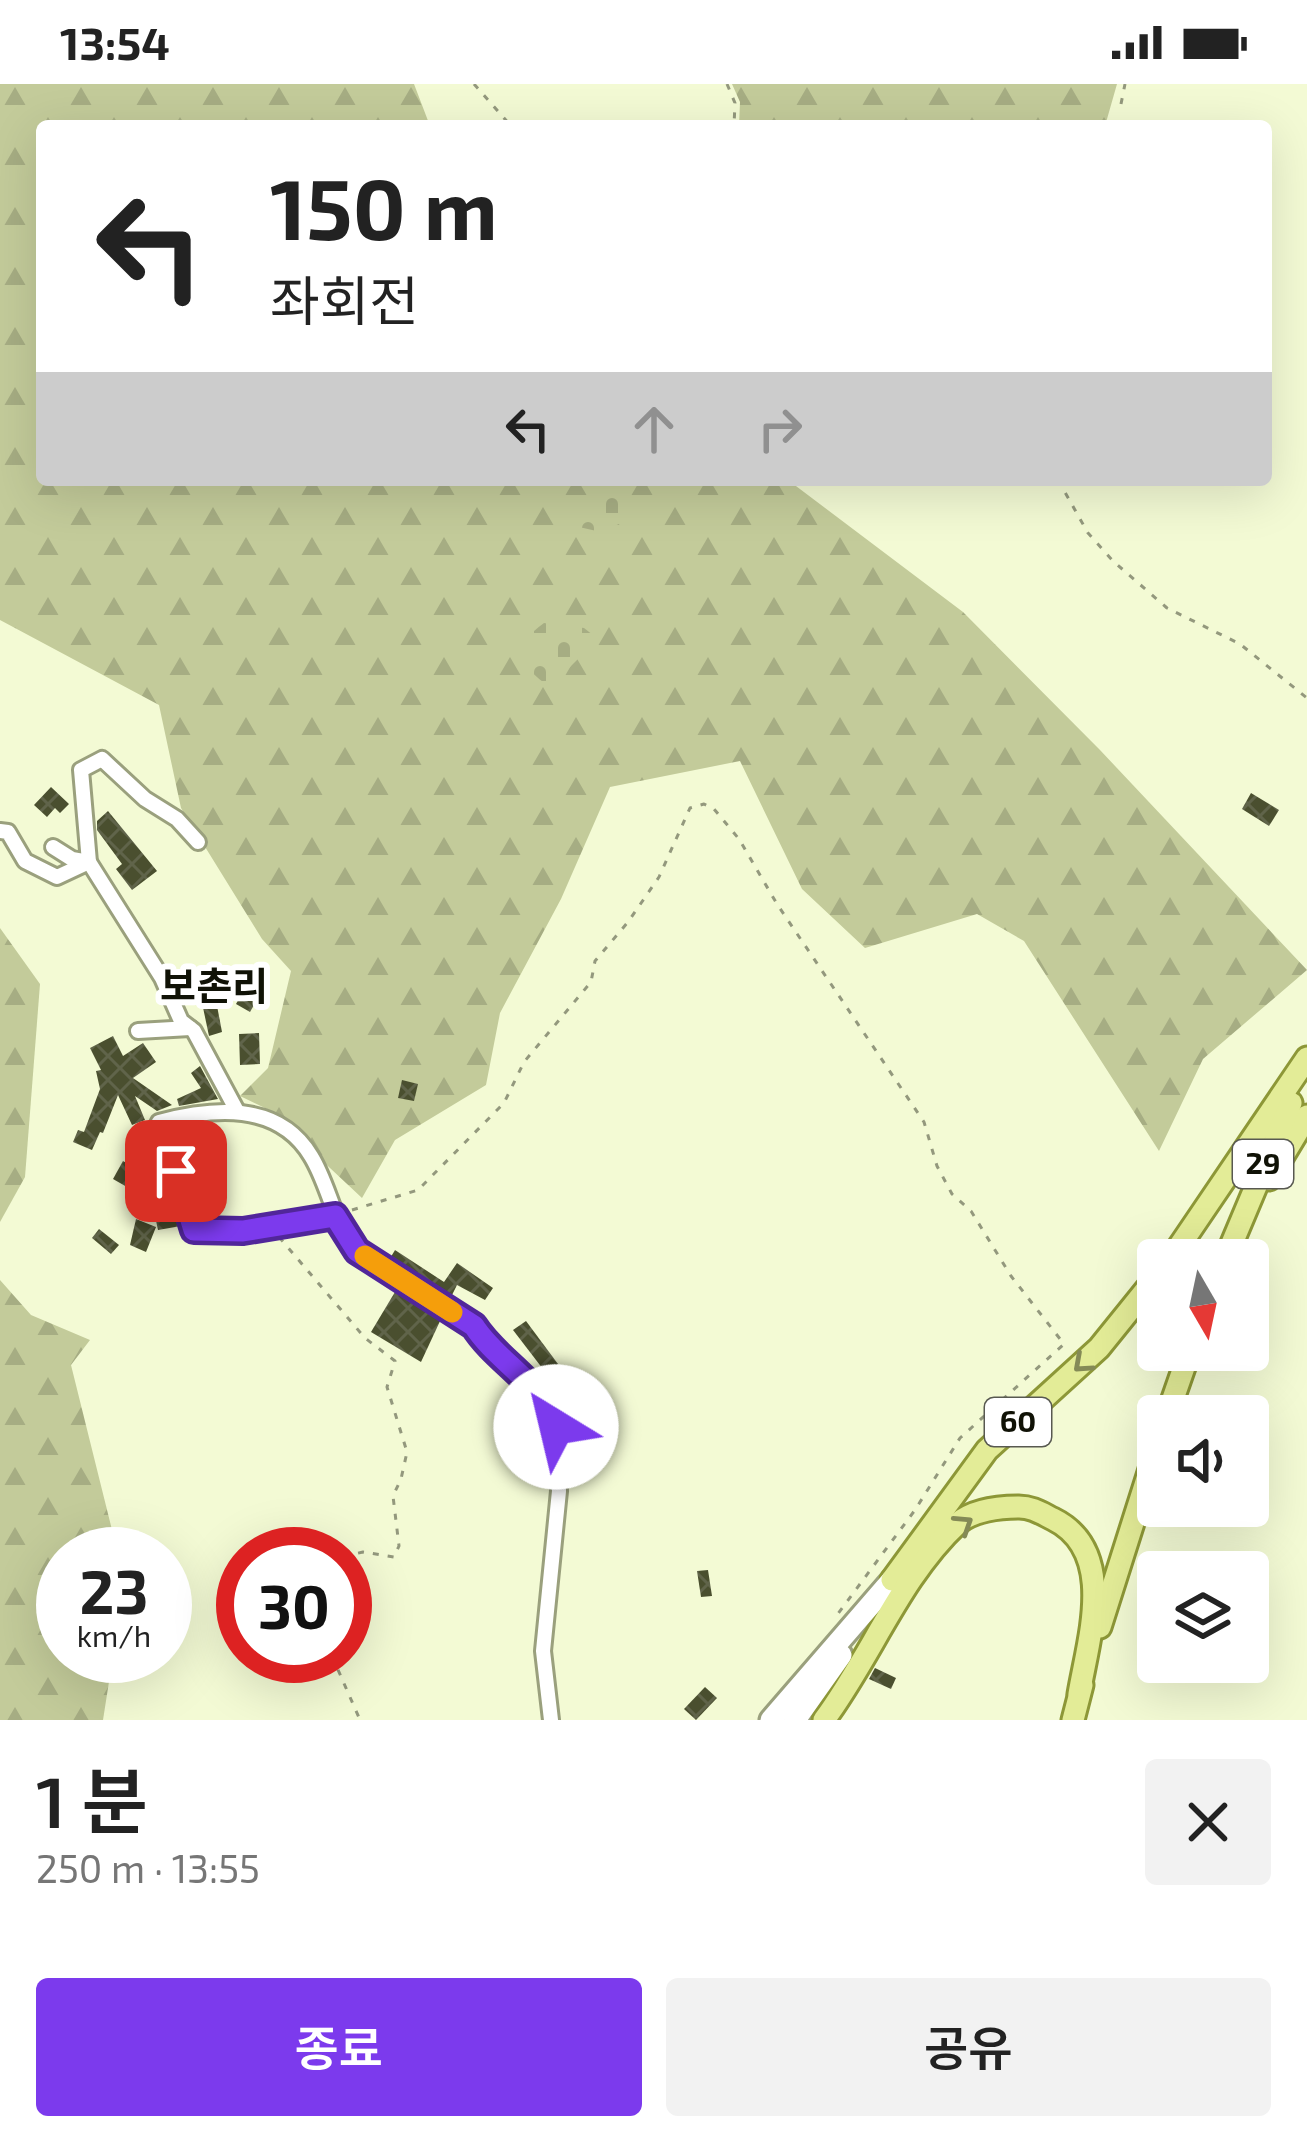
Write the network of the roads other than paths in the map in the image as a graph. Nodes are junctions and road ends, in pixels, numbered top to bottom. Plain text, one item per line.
1 (0, 831) edge
2 (198, 842) dead end
3 (52, 847) dead end
4 (89, 862) junction
5 (190, 1028) junction
6 (138, 1031) dead end
7 (1307, 1058) edge
8 (1307, 1070) edge
9 (237, 1111) junction
10 (1307, 1116) edge
11 (335, 1216) junction
12 (1184, 1239) edge
13 (1233, 1239) edge
14 (1234, 1239) edge
15 (1137, 1301) edge
16 (1137, 1510) edge
17 (892, 1580) junction
18 (1079, 1694) junction
19 (550, 1720) edge
20 (770, 1720) edge
21 (794, 1720) edge
22 (824, 1720) edge
23 (1073, 1720) edge

1 - 4 street
2 - 4 street
3 - 4 street
4 - 5 street
5 - 6 street
5 - 9 street
7 - 12 main road
8 - 13 main road, 29
9 - 11 street
9 - 11 street
10 - 14 main road
11 - 19 street
15 -> 17 main road, 60
16 - 18 main road
17 - 20 main road
17 - 21 main road, 60
22 -> 18 main road
18 - 23 main road

